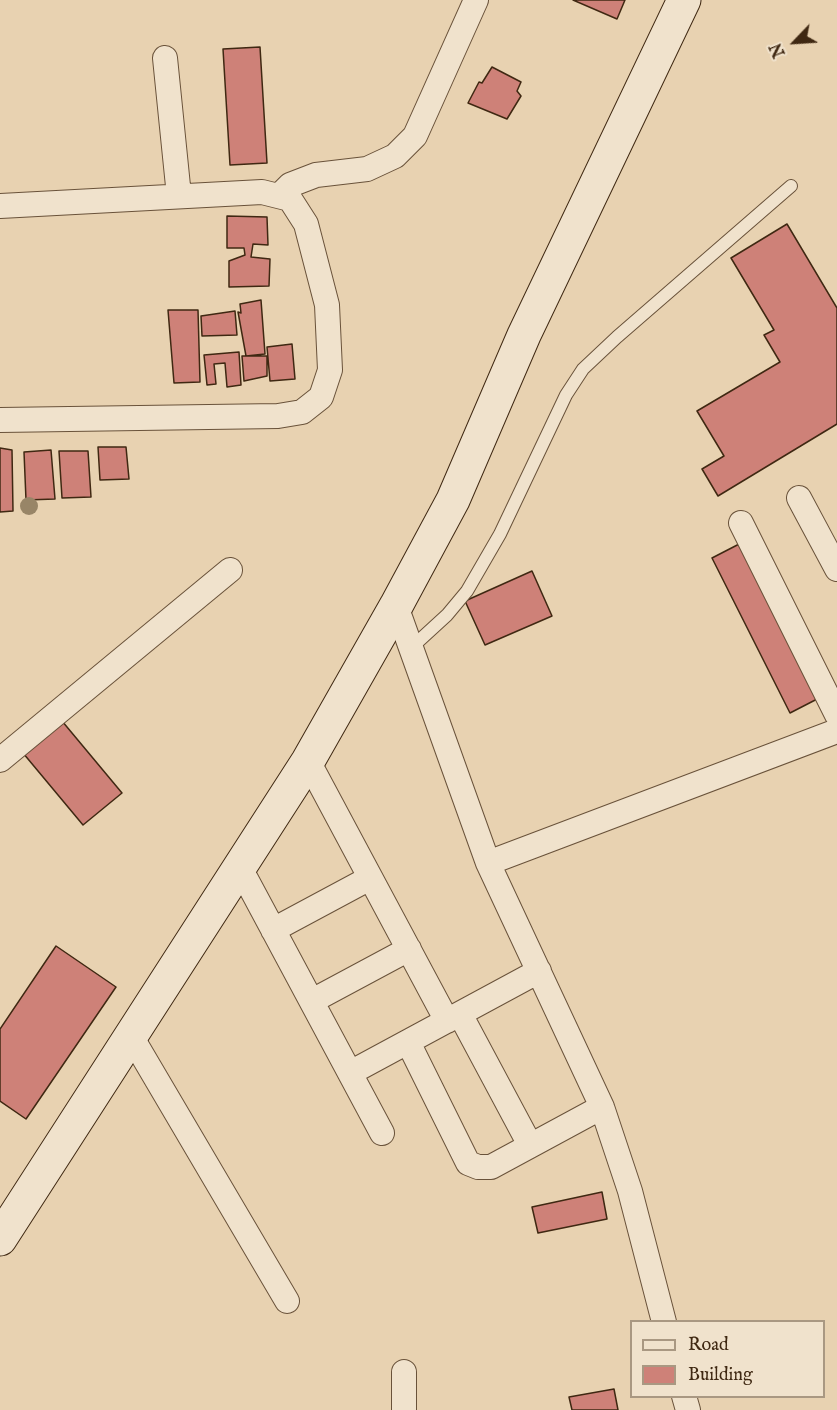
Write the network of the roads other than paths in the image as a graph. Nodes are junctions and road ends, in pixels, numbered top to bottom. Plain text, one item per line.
1 (476, 0) edge
2 (684, 0) edge
3 (165, 58) dead end
4 (791, 186) dead end
5 (179, 196) junction
6 (279, 196) junction
7 (0, 206) edge
8 (0, 420) edge
9 (799, 498) dead end
10 (741, 523) dead end
11 (837, 569) edge
12 (230, 570) dead end
13 (396, 606) junction
14 (411, 648) junction
15 (837, 716) edge
16 (837, 731) edge
17 (0, 760) edge
18 (308, 761) junction
19 (488, 863) junction
20 (239, 866) junction
21 (370, 878) junction
22 (273, 930) junction
23 (409, 949) junction
24 (539, 971) junction
25 (312, 1001) junction
26 (454, 1017) junction
27 (131, 1036) junction
28 (408, 1042) junction
29 (350, 1073) junction
30 (602, 1107) junction
31 (382, 1133) dead end
32 (530, 1145) junction
33 (0, 1239) edge
34 (287, 1301) dead end
35 (663, 1320) edge
36 (404, 1372) dead end
37 (404, 1410) edge

1 - 6 street
2 - 13 street
3 - 5 street
4 - 14 lane
5 - 6 street
5 - 7 street
6 - 8 street
9 - 11 street
10 - 15 street
12 - 17 street
13 - 14 street
13 - 18 street
14 - 19 street
16 - 19 street
18 - 20 street
18 - 21 street
19 - 24 street
20 - 22 street
20 - 27 street
21 - 22 street
21 - 23 street
22 - 25 street
23 - 25 street
23 - 26 street
24 - 26 street
24 - 30 street
25 - 29 street
26 - 28 street
26 - 32 street
27 - 33 street
27 - 34 street
28 - 29 street
28 - 32 street
29 - 31 street
30 - 32 street
30 - 35 street
36 - 37 street

